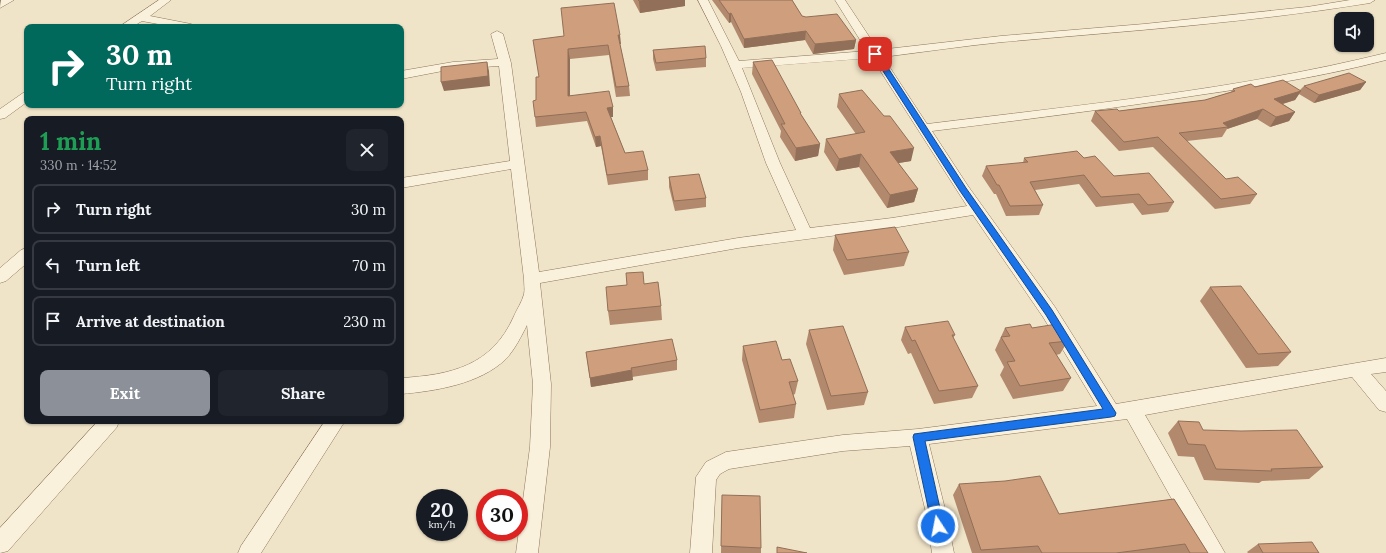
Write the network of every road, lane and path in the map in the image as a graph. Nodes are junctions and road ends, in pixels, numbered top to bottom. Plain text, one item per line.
1 (9, 0) edge
2 (166, 0) edge
3 (703, 0) edge
4 (840, 0) edge
5 (1370, 0) edge
6 (0, 5) edge
7 (140, 17) junction
8 (130, 24) edge
9 (176, 24) edge
10 (497, 34) dead end
11 (875, 54) junction
12 (1386, 56) edge
13 (505, 63) junction
14 (735, 65) junction
15 (404, 74) edge
16 (24, 98) edge
17 (0, 115) edge
18 (922, 128) junction
19 (518, 164) junction
20 (404, 183) edge
21 (977, 210) junction
22 (805, 234) junction
23 (24, 257) edge
24 (0, 277) edge
25 (532, 287) junction
26 (1386, 365) edge
27 (1356, 369) junction
28 (404, 386) edge
29 (1386, 404) edge
30 (1132, 410) junction
31 (1111, 413) junction
32 (107, 424) edge
33 (334, 424) edge
34 (918, 437) junction
35 (0, 544) edge
36 (249, 553) edge
37 (527, 553) edge
38 (701, 553) edge
39 (943, 553) edge
40 (1214, 553) edge

1 - 6 street
2 - 7 street
3 - 14 street
4 - 11 street
5 - 11 street
7 - 8 street
7 - 9 street
10 - 13 street
11 - 14 street
11 - 18 street
12 - 18 street
13 - 15 street
13 - 19 street
14 - 22 street
16 - 17 street
18 - 21 street
19 - 20 street
19 - 25 street
21 - 22 street
21 - 31 street
22 - 25 street
23 - 24 street
25 - 28 street
25 - 37 street
26 - 27 street
27 - 29 street
27 - 30 street
30 - 31 street
30 - 40 street
31 - 34 street
32 - 35 street
33 - 36 street
34 - 38 street
34 - 39 street

